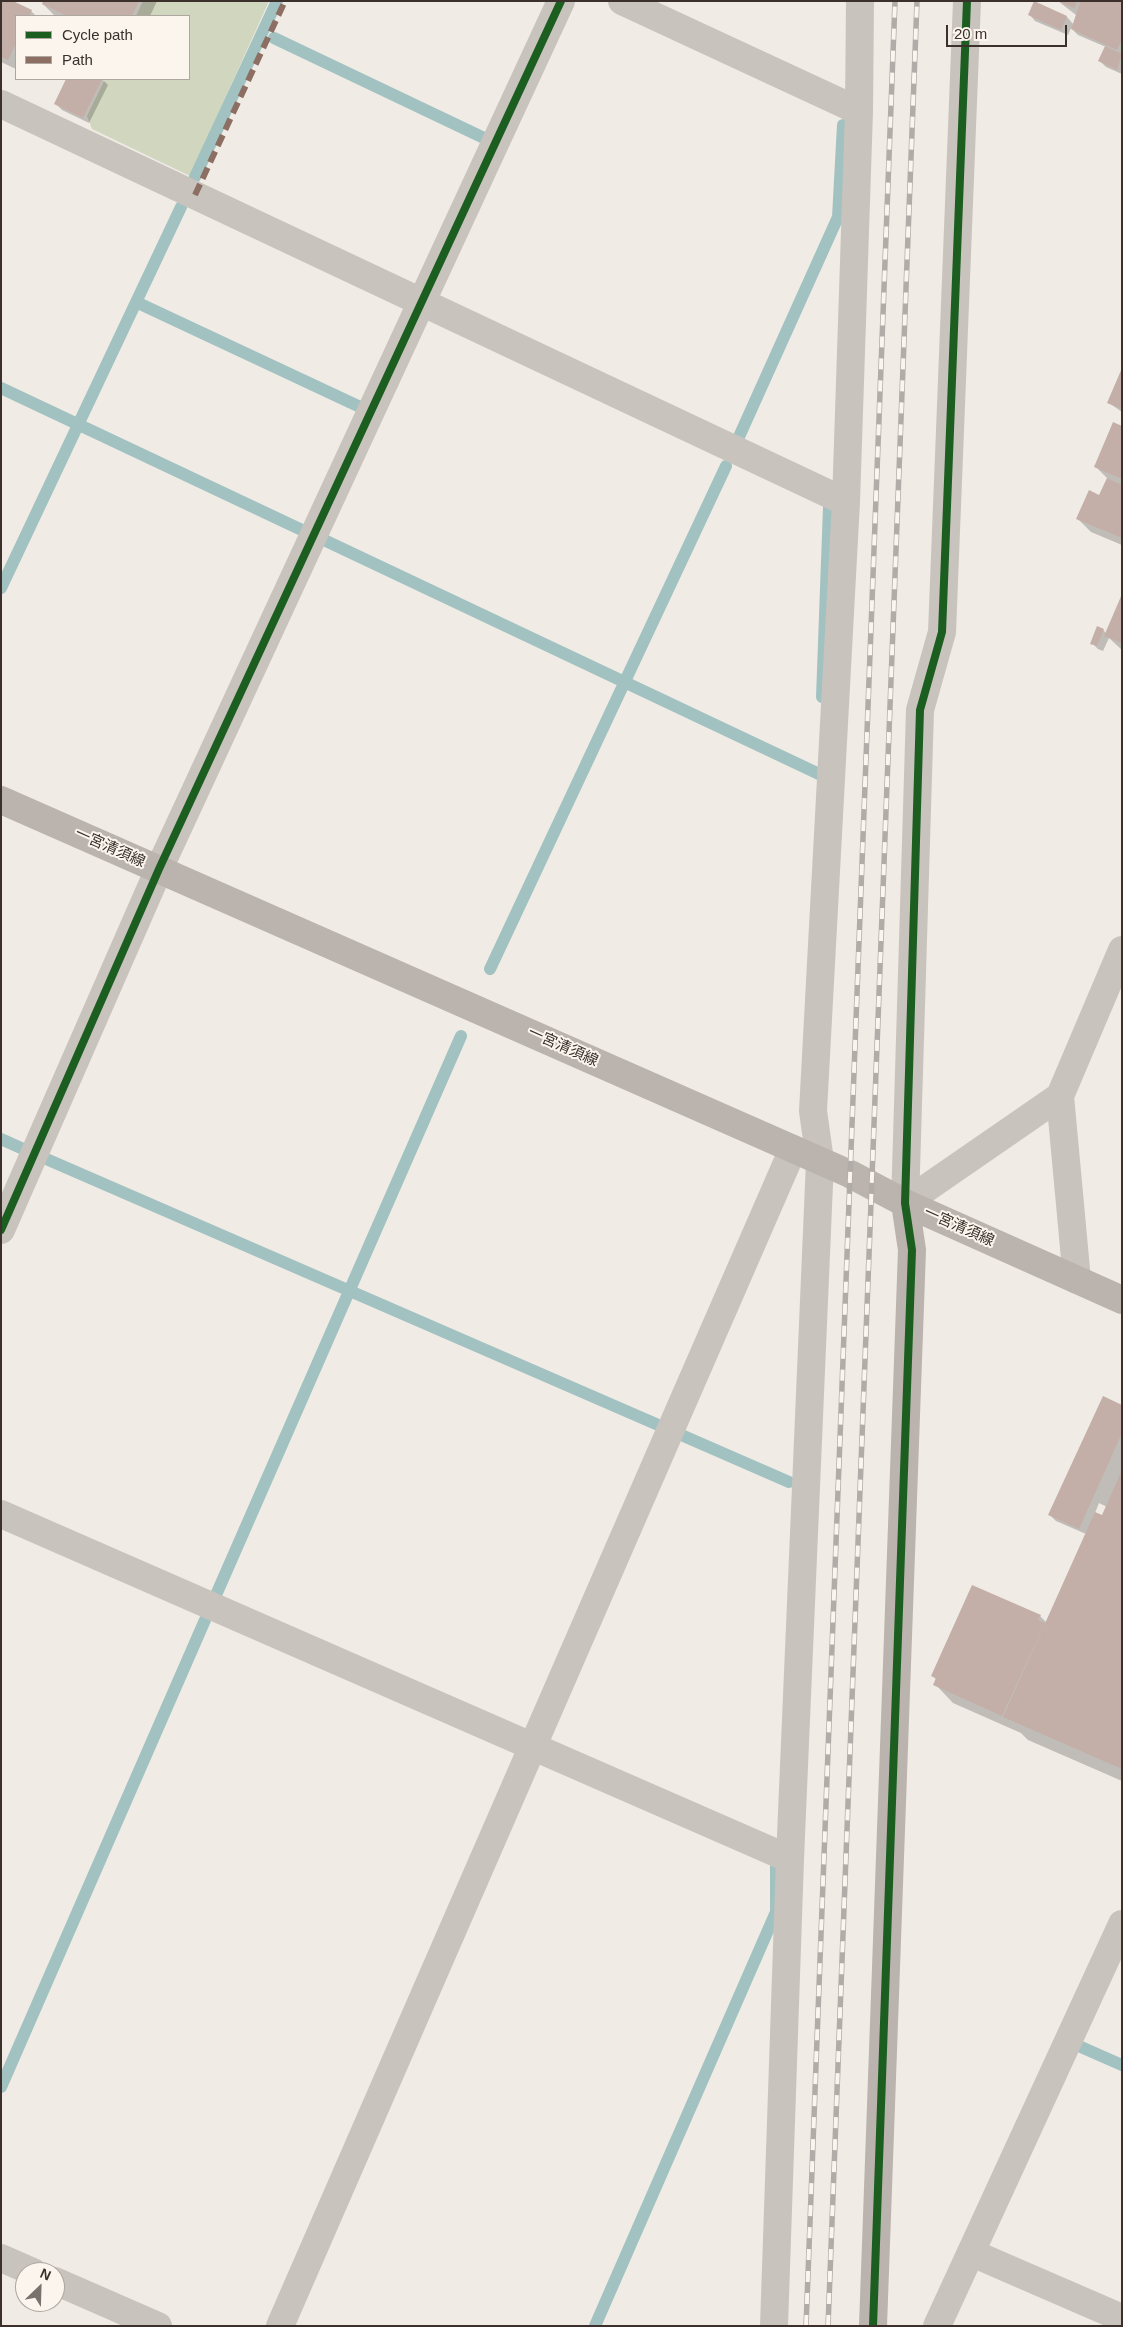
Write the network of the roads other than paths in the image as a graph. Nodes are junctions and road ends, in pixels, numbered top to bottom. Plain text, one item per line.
1 (561, 1) edge
2 (622, 1) edge
3 (860, 1) edge
4 (967, 1) edge
5 (1, 104) edge
6 (859, 111) junction
7 (421, 302) junction
8 (846, 502) junction
9 (1, 800) edge
10 (158, 869) junction
11 (1122, 950) edge
12 (1060, 1096) junction
13 (793, 1149) junction
14 (820, 1161) junction
15 (905, 1202) junction
16 (1, 1230) edge
17 (1077, 1280) junction
18 (1122, 1300) edge
19 (1, 1514) edge
20 (532, 1746) junction
21 (790, 1859) junction
22 (1122, 1924) edge
23 (972, 2253) junction
24 (1, 2258) edge
25 (15, 2264) edge
26 (65, 2285) edge
27 (1122, 2318) edge
28 (158, 2326) edge
29 (280, 2326) edge
30 (774, 2326) edge
31 (873, 2326) edge
32 (937, 2326) edge

1 - 7 street
2 - 6 street
3 - 6 street
4 - 15 street
5 - 7 street
6 - 8 street
7 - 8 street
7 - 10 street
8 - 14 street
9 - 10 main road, 一宮清須線
10 - 13 main road, 一宮清須線
10 - 16 street
11 - 12 street
12 - 15 street
12 - 17 street
13 - 14 main road, 一宮清須線
13 - 20 street
14 - 15 main road, 一宮清須線
14 - 21 street
15 - 17 main road, 一宮清須線
15 - 31 main road
17 - 18 main road, 一宮清須線
19 - 20 street
20 - 21 street
20 - 29 street
21 - 30 street
22 - 23 street
23 - 27 street
23 - 32 street
24 - 25 street
26 - 28 street

